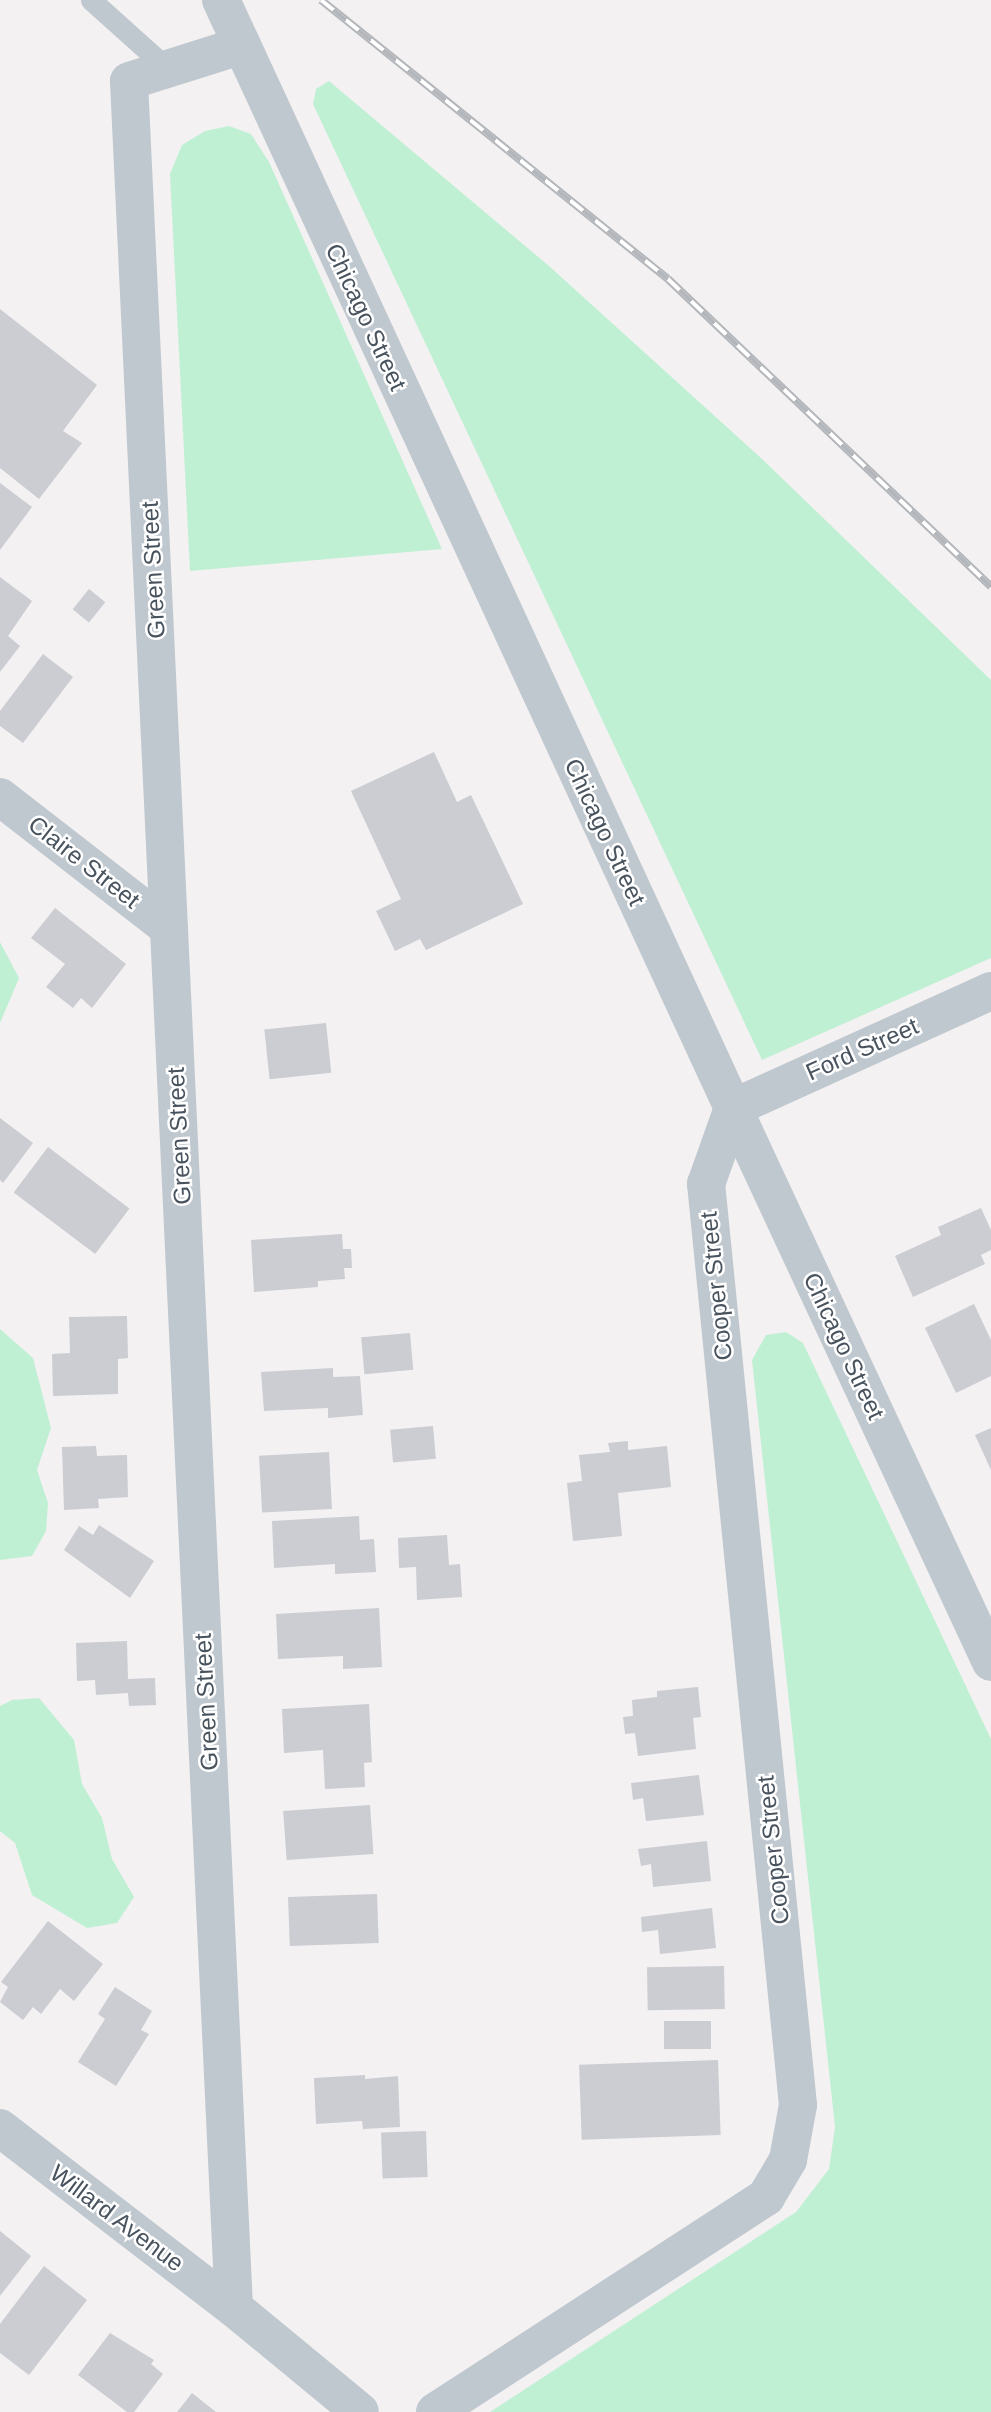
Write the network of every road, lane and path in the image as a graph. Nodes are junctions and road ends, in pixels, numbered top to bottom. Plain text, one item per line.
1 (91, 0) edge
2 (221, 0) edge
3 (240, 46) junction
4 (168, 69) junction
5 (0, 797) edge
6 (169, 928) junction
7 (991, 991) edge
8 (733, 1108) junction
9 (991, 1662) edge
10 (0, 2128) edge
11 (234, 2308) junction
12 (355, 2410) edge
13 (435, 2412) edge

1 - 4 lane
2 - 3 street, Chicago Street
3 - 4 street, Green Street
3 - 8 street, Chicago Street
4 - 6 street, Green Street
5 - 6 street, Claire Street
6 - 11 street, Green Street
7 - 8 street, Ford Street
8 - 9 street, Chicago Street
8 - 13 street, Cooper Street
10 - 11 street, Willard Avenue
11 - 12 street, Willard Avenue

